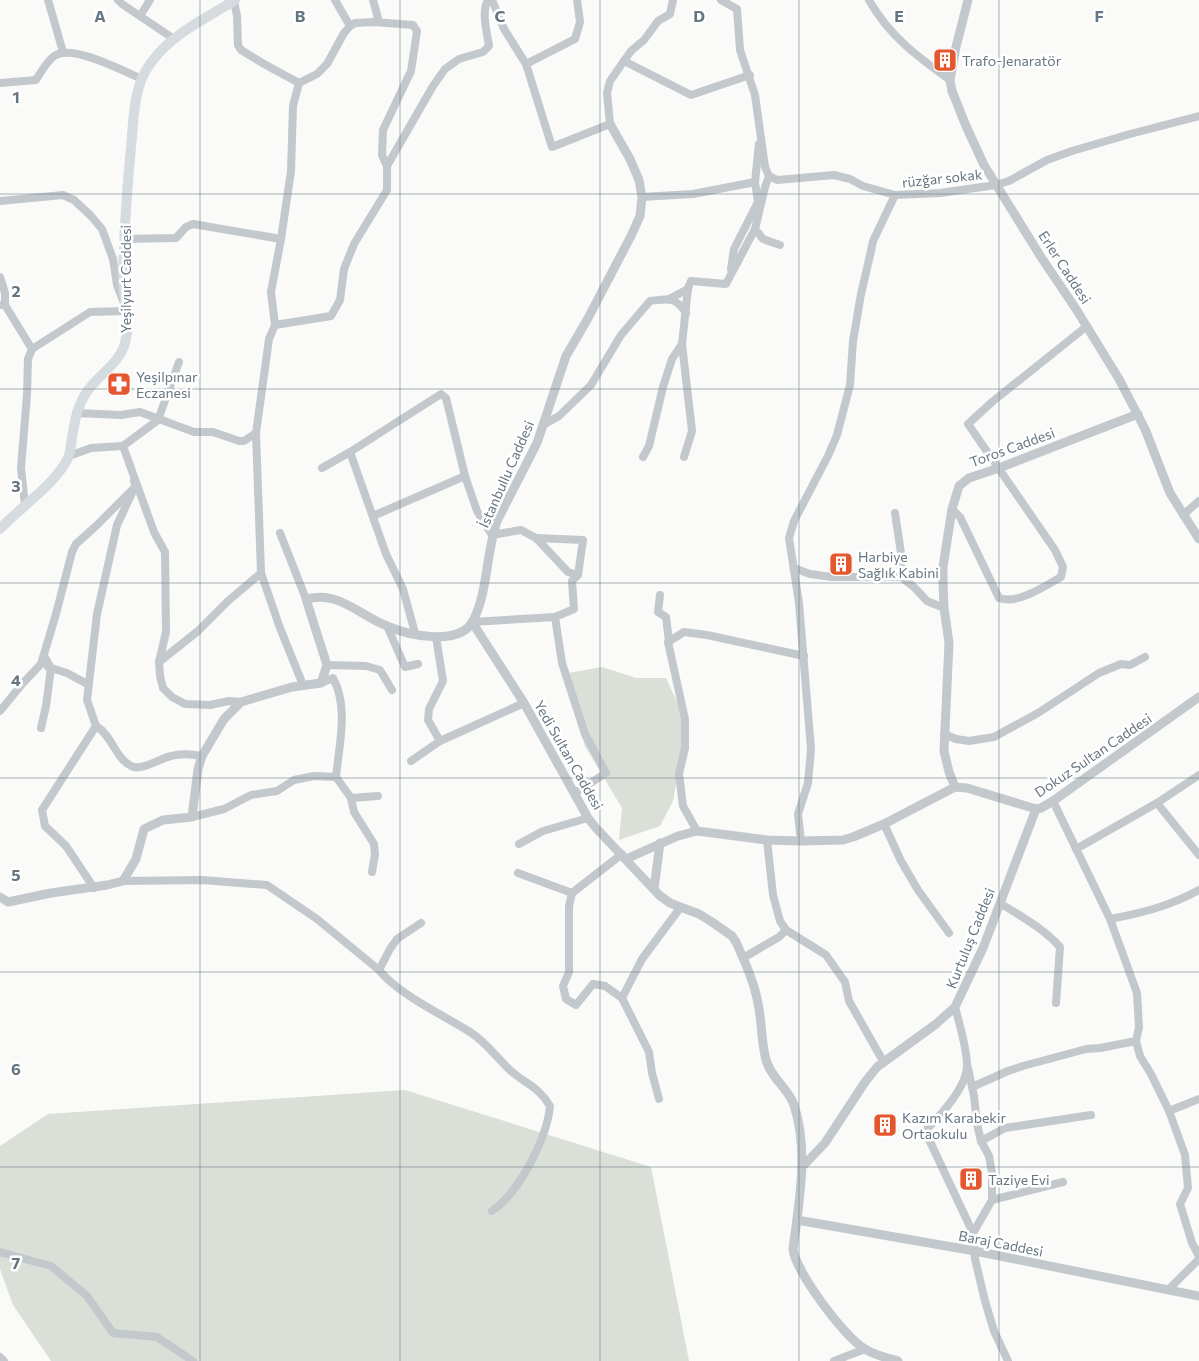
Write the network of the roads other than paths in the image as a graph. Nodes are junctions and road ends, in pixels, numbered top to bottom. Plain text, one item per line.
1 (48, 0) edge
2 (118, 0) edge
3 (150, 0) edge
4 (235, 0) edge
5 (335, 0) edge
6 (373, 0) edge
7 (488, 0) edge
8 (492, 0) edge
9 (577, 0) edge
10 (673, 0) edge
11 (721, 0) edge
12 (869, 0) edge
13 (968, 0) edge
14 (140, 16) junction
15 (374, 22) junction
16 (350, 26) junction
17 (174, 39) junction
18 (63, 52) junction
19 (624, 60) junction
20 (526, 64) junction
21 (750, 75) junction
22 (142, 79) junction
23 (950, 80) junction
24 (299, 83) junction
25 (0, 84) edge
26 (1199, 116) edge
27 (610, 124) junction
28 (760, 131) junction
29 (387, 166) junction
30 (770, 176) junction
31 (755, 182) junction
32 (996, 185) junction
33 (895, 195) junction
34 (642, 197) junction
35 (0, 201) edge
36 (755, 229) junction
37 (124, 239) junction
38 (281, 239) junction
39 (780, 244) dead end
40 (730, 275) junction
41 (0, 277) edge
42 (688, 289) junction
43 (669, 299) junction
44 (2, 305) edge
45 (127, 311) junction
46 (686, 313) junction
47 (275, 325) junction
48 (1087, 326) junction
49 (682, 344) junction
50 (32, 350) junction
51 (179, 362) dead end
52 (76, 413) junction
53 (1138, 414) junction
54 (158, 420) junction
55 (543, 425) junction
56 (256, 433) junction
57 (123, 446) junction
58 (350, 452) junction
59 (69, 456) junction
60 (643, 458) dead end
61 (684, 458) dead end
62 (322, 468) dead end
63 (999, 468) junction
64 (133, 474) junction
65 (465, 476) junction
66 (136, 486) junction
67 (1199, 501) edge
68 (25, 505) junction
69 (952, 509) junction
70 (896, 513) dead end
71 (1183, 515) junction
72 (373, 516) junction
73 (0, 529) edge
74 (280, 532) dead end
75 (492, 535) junction
76 (536, 538) junction
77 (1199, 539) edge
78 (794, 568) junction
79 (261, 573) junction
80 (578, 575) junction
81 (901, 578) junction
82 (660, 595) dead end
83 (306, 600) junction
84 (944, 608) junction
85 (555, 617) junction
86 (472, 622) junction
87 (387, 626) junction
88 (415, 634) junction
89 (436, 637) junction
90 (670, 641) junction
91 (804, 656) junction
92 (1145, 657) dead end
93 (42, 660) junction
94 (159, 662) junction
95 (418, 664) dead end
96 (327, 665) junction
97 (51, 668) junction
98 (321, 683) junction
99 (89, 685) junction
100 (303, 685) junction
101 (392, 690) dead end
102 (1199, 697) edge
103 (241, 702) junction
104 (524, 703) junction
105 (0, 712) edge
106 (96, 726) junction
107 (41, 728) dead end
108 (944, 734) junction
109 (440, 741) junction
110 (202, 756) junction
111 (411, 761) dead end
112 (1199, 775) edge
113 (336, 777) junction
114 (955, 787) junction
115 (575, 793) junction
116 (378, 796) dead end
117 (351, 798) junction
118 (1054, 802) junction
119 (1156, 803) junction
120 (1036, 809) junction
121 (192, 817) junction
122 (588, 818) junction
123 (884, 824) junction
124 (697, 831) junction
125 (768, 840) junction
126 (801, 842) junction
127 (660, 843) junction
128 (519, 844) dead end
129 (1076, 849) junction
130 (1199, 855) edge
131 (624, 856) junction
132 (372, 872) dead end
133 (518, 872) dead end
134 (123, 881) junction
135 (94, 888) junction
136 (654, 889) junction
137 (1199, 890) edge
138 (572, 893) junction
139 (0, 896) edge
140 (1000, 904) junction
141 (680, 908) junction
142 (1110, 919) junction
143 (421, 922) dead end
144 (786, 930) junction
145 (949, 933) dead end
146 (743, 958) junction
147 (379, 970) junction
148 (622, 998) junction
149 (1056, 1003) dead end
150 (956, 1007) junction
151 (1136, 1041) junction
152 (883, 1061) junction
153 (968, 1068) junction
154 (972, 1087) junction
155 (659, 1099) dead end
156 (1199, 1099) edge
157 (1169, 1111) junction
158 (1091, 1115) dead end
159 (981, 1141) junction
160 (802, 1166) junction
161 (1063, 1182) dead end
162 (992, 1200) junction
163 (492, 1211) dead end
164 (796, 1220) junction
165 (973, 1232) junction
166 (974, 1251) junction
167 (0, 1252) edge
168 (1199, 1257) edge
169 (1168, 1290) junction
170 (1199, 1296) edge
171 (865, 1349) junction
172 (0, 1357) edge
173 (4, 1361) edge
174 (194, 1361) edge
175 (834, 1361) edge
176 (898, 1361) edge
177 (1008, 1361) edge

1 - 18 street
2 - 14 street
3 - 14 street
4 - 17 main road, Yeşilyurt Caddesi
4 - 24 street
5 - 16 street
6 - 15 street
7 - 29 street
8 - 20 street
9 - 20 street
10 - 19 street
11 - 21 street
12 - 23 street
13 - 23 street, Erler Caddesi
14 - 17 street
15 - 16 street
15 - 29 street
16 - 24 street
17 - 22 main road, Yeşilyurt Caddesi
18 - 22 street
18 - 25 street
19 - 21 street
19 - 27 street
20 - 27 street
21 - 28 street
22 - 37 main road, Yeşilyurt Caddesi
23 - 32 street, Erler Caddesi
24 - 38 street
26 - 32 street, rüzğar sokak
27 - 34 street, İstanbullu Caddesi
28 - 30 street
28 - 31 street
29 - 47 street
30 - 33 street, rüzğar sokak
30 - 36 street
31 - 34 street
31 - 40 street
32 - 33 street, rüzğar sokak
32 - 48 street, Erler Caddesi
33 - 78 street
34 - 55 street, İstanbullu Caddesi
35 - 45 street
36 - 39 street
36 - 40 street
37 - 38 street
37 - 45 main road, Yeşilyurt Caddesi
38 - 47 street
40 - 42 street
41 - 44 street
42 - 43 street
42 - 46 street
43 - 46 street
43 - 55 street
44 - 50 street
45 - 50 street
45 - 52 main road, Yeşilyurt Caddesi
46 - 49 street
47 - 56 street
48 - 53 street, Erler Caddesi
48 - 63 street
49 - 60 street
49 - 61 street
50 - 68 street
51 - 54 street
52 - 54 street
52 - 59 main road, Yeşilyurt Caddesi
53 - 63 street, Toros Caddesi
53 - 71 street, Erler Caddesi
54 - 56 street
54 - 57 street
55 - 75 street, İstanbullu Caddesi
56 - 79 street
57 - 59 street
57 - 64 street
58 - 62 street
58 - 65 street
58 - 72 street
59 - 68 main road, Yeşilyurt Caddesi
63 - 69 street, Toros Caddesi
63 - 69 street
64 - 66 street
64 - 94 street
65 - 72 street
65 - 75 street
66 - 93 street
66 - 99 street
67 - 71 street
68 - 73 main road, Yeşilyurt Caddesi
69 - 84 street, Toros Caddesi
70 - 81 street
71 - 77 street, Erler Caddesi
72 - 88 street
74 - 83 street
75 - 76 street
75 - 86 street, İstanbullu Caddesi
76 - 80 street
76 - 80 street
78 - 81 street
78 - 91 street
79 - 94 street
79 - 100 street
80 - 85 street
81 - 84 street
82 - 90 street
83 - 87 street
83 - 96 street
84 - 108 street, Toros Caddesi
85 - 86 street
85 - 115 street
86 - 89 street
86 - 104 street, Yedi Sultan Caddesi
87 - 88 street
87 - 95 street
88 - 89 street
89 - 109 street
90 - 91 street
90 - 124 street
91 - 126 street
92 - 108 street
93 - 97 street
93 - 105 street
94 - 103 street
96 - 98 street
96 - 101 street
97 - 99 street
97 - 107 street
98 - 100 street
98 - 113 street
99 - 106 street
100 - 103 street
102 - 118 street, Dokuz Sultan Caddesi
103 - 110 street
104 - 109 street
104 - 115 street, Yedi Sultan Caddesi
106 - 110 street
106 - 135 street
108 - 114 street, Toros Caddesi
109 - 111 street
110 - 121 street
112 - 119 street
113 - 117 street
113 - 121 street
114 - 120 street, Dokuz Sultan Caddesi
114 - 123 street
115 - 122 street, Yedi Sultan Caddesi
116 - 117 street
117 - 132 street
118 - 120 street, Dokuz Sultan Caddesi
118 - 129 street
119 - 129 street
119 - 130 street
120 - 140 street, Kurtuluş Caddesi
121 - 134 street
122 - 128 street
122 - 131 street, Yedi Sultan Caddesi
123 - 126 street
123 - 145 street
124 - 125 street
124 - 127 street
125 - 126 street
125 - 144 street
127 - 131 street
127 - 136 street
129 - 142 street
131 - 136 street, Yedi Sultan Caddesi
131 - 138 street
133 - 138 street
134 - 135 street
134 - 147 street
135 - 139 street
136 - 141 street, Yedi Sultan Caddesi
137 - 142 street
138 - 148 street
140 - 149 street
140 - 150 street, Kurtuluş Caddesi
141 - 146 street, Yedi Sultan Caddesi
141 - 148 street
142 - 151 street
143 - 147 street
144 - 146 street
144 - 152 street
146 - 160 street, Yedi Sultan Caddesi
147 - 163 street
148 - 155 street
150 - 152 street, Kurtuluş Caddesi
150 - 153 street
151 - 154 street
151 - 157 street
152 - 160 street, Kurtuluş Caddesi
153 - 154 street
153 - 165 street
154 - 159 street
156 - 157 street
157 - 168 street
158 - 159 street
159 - 162 street
160 - 164 street, Yedi Sultan Caddesi
161 - 162 street
162 - 165 street
164 - 166 street, Baraj Caddesi
164 - 171 street, Yedi Sultan Caddesi
165 - 166 street
166 - 169 street, Baraj Caddesi
166 - 177 street
167 - 174 street
168 - 169 street
169 - 170 street, Baraj Caddesi
171 - 175 street
171 - 176 street
172 - 173 street

